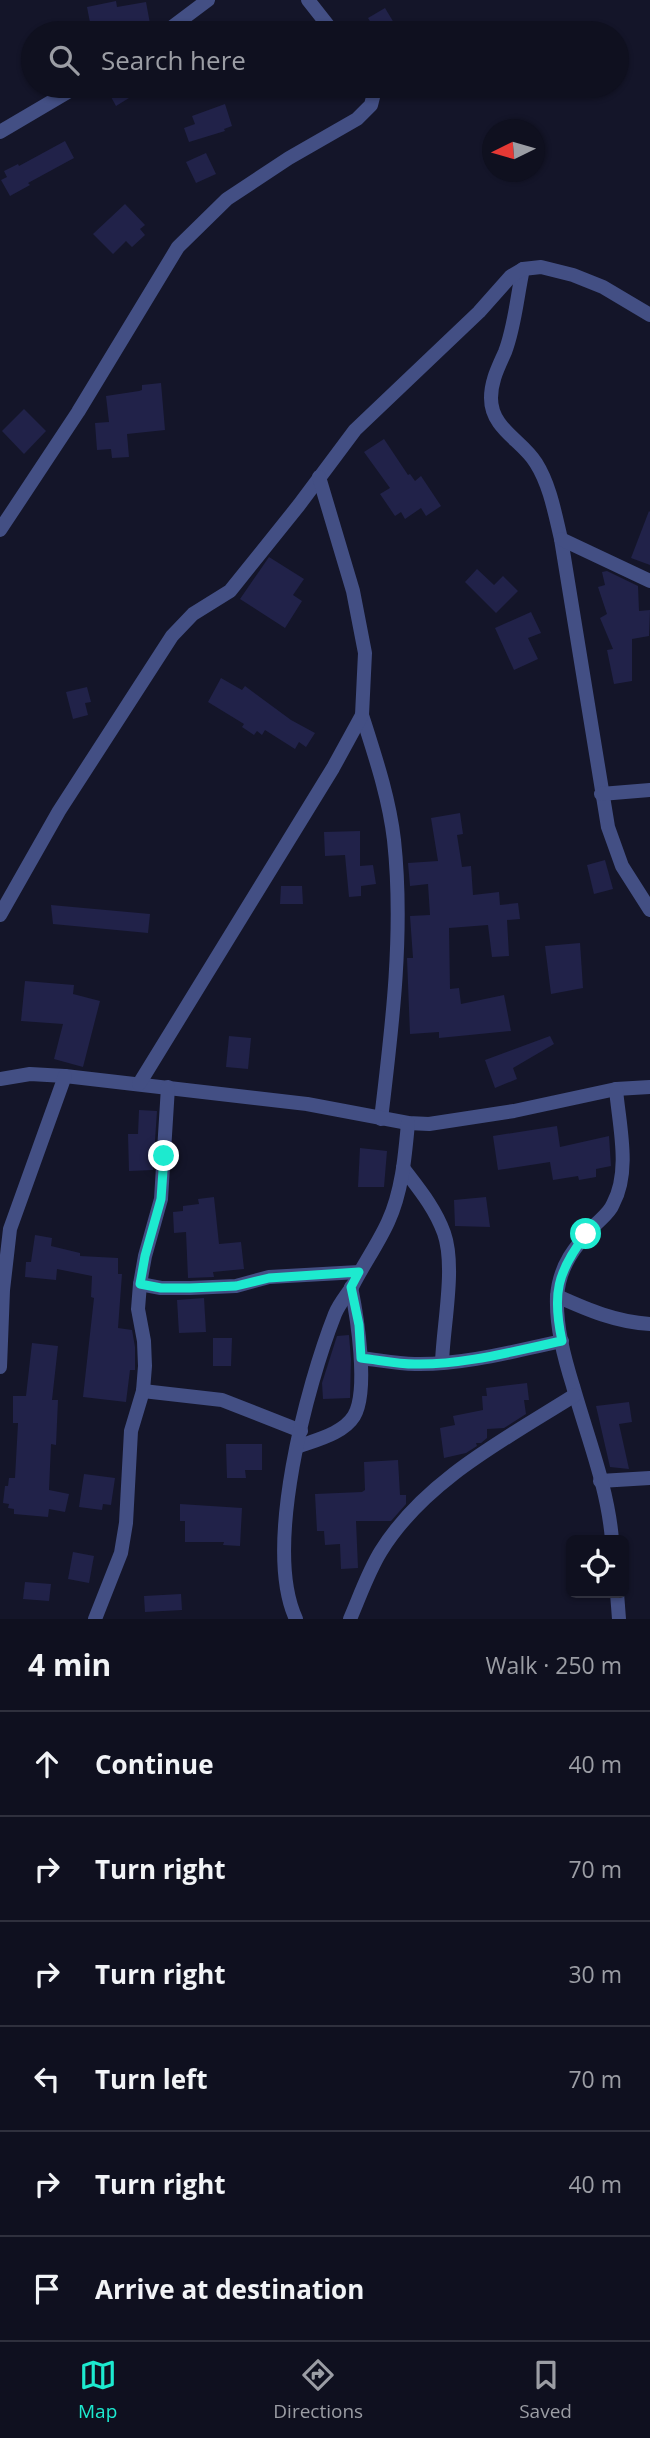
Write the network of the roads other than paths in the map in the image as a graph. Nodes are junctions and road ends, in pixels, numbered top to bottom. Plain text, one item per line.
1 (208, 0) edge
2 (308, 0) edge
3 (180, 21) edge
4 (325, 21) edge
5 (58, 98) edge
6 (373, 98) edge
7 (0, 132) edge
8 (523, 269) junction
9 (650, 315) edge
10 (319, 477) junction
11 (0, 530) edge
12 (561, 539) junction
13 (650, 581) edge
14 (362, 715) junction
15 (650, 790) edge
16 (601, 794) junction
17 (649, 907) edge
18 (0, 915) edge
19 (65, 1076) junction
20 (0, 1079) edge
21 (139, 1084) junction
22 (168, 1087) junction
23 (650, 1087) edge
24 (616, 1089) junction
25 (381, 1119) junction
26 (408, 1124) junction
27 (403, 1168) junction
28 (359, 1272) junction
29 (140, 1284) junction
30 (351, 1287) junction
31 (557, 1296) junction
32 (650, 1324) edge
33 (562, 1341) junction
34 (361, 1358) junction
35 (442, 1363) junction
36 (0, 1367) edge
37 (143, 1391) junction
38 (575, 1395) junction
39 (301, 1431) junction
40 (297, 1447) junction
41 (650, 1478) edge
42 (600, 1481) junction
43 (611, 1535) edge
44 (617, 1598) edge
45 (96, 1619) edge
46 (296, 1619) edge
47 (350, 1619) edge
48 (619, 1619) edge

1 - 3 street
2 - 4 street
5 - 7 street
6 - 11 street
8 - 9 street
8 - 10 street
8 - 12 street
10 - 14 street
10 - 18 street
12 - 13 street
12 - 16 street
14 - 21 street
14 - 25 street
15 - 16 street
16 - 17 street
19 - 20 street
19 - 21 street
19 - 36 street
21 - 22 street
22 - 25 street
22 - 29 street
23 - 24 street
24 - 26 street
24 - 31 street
25 - 26 street
26 - 27 street
27 - 28 street
27 - 35 street
28 - 29 street
28 - 30 street
29 - 37 street
30 - 34 street
30 - 39 street
31 - 32 street
31 - 33 street
33 - 35 street
33 - 38 street
34 - 35 street
34 - 40 street
37 - 39 street
37 - 45 street
38 - 42 street
38 - 47 street
39 - 40 street
40 - 46 street
41 - 42 street
42 - 43 street
44 - 48 street

